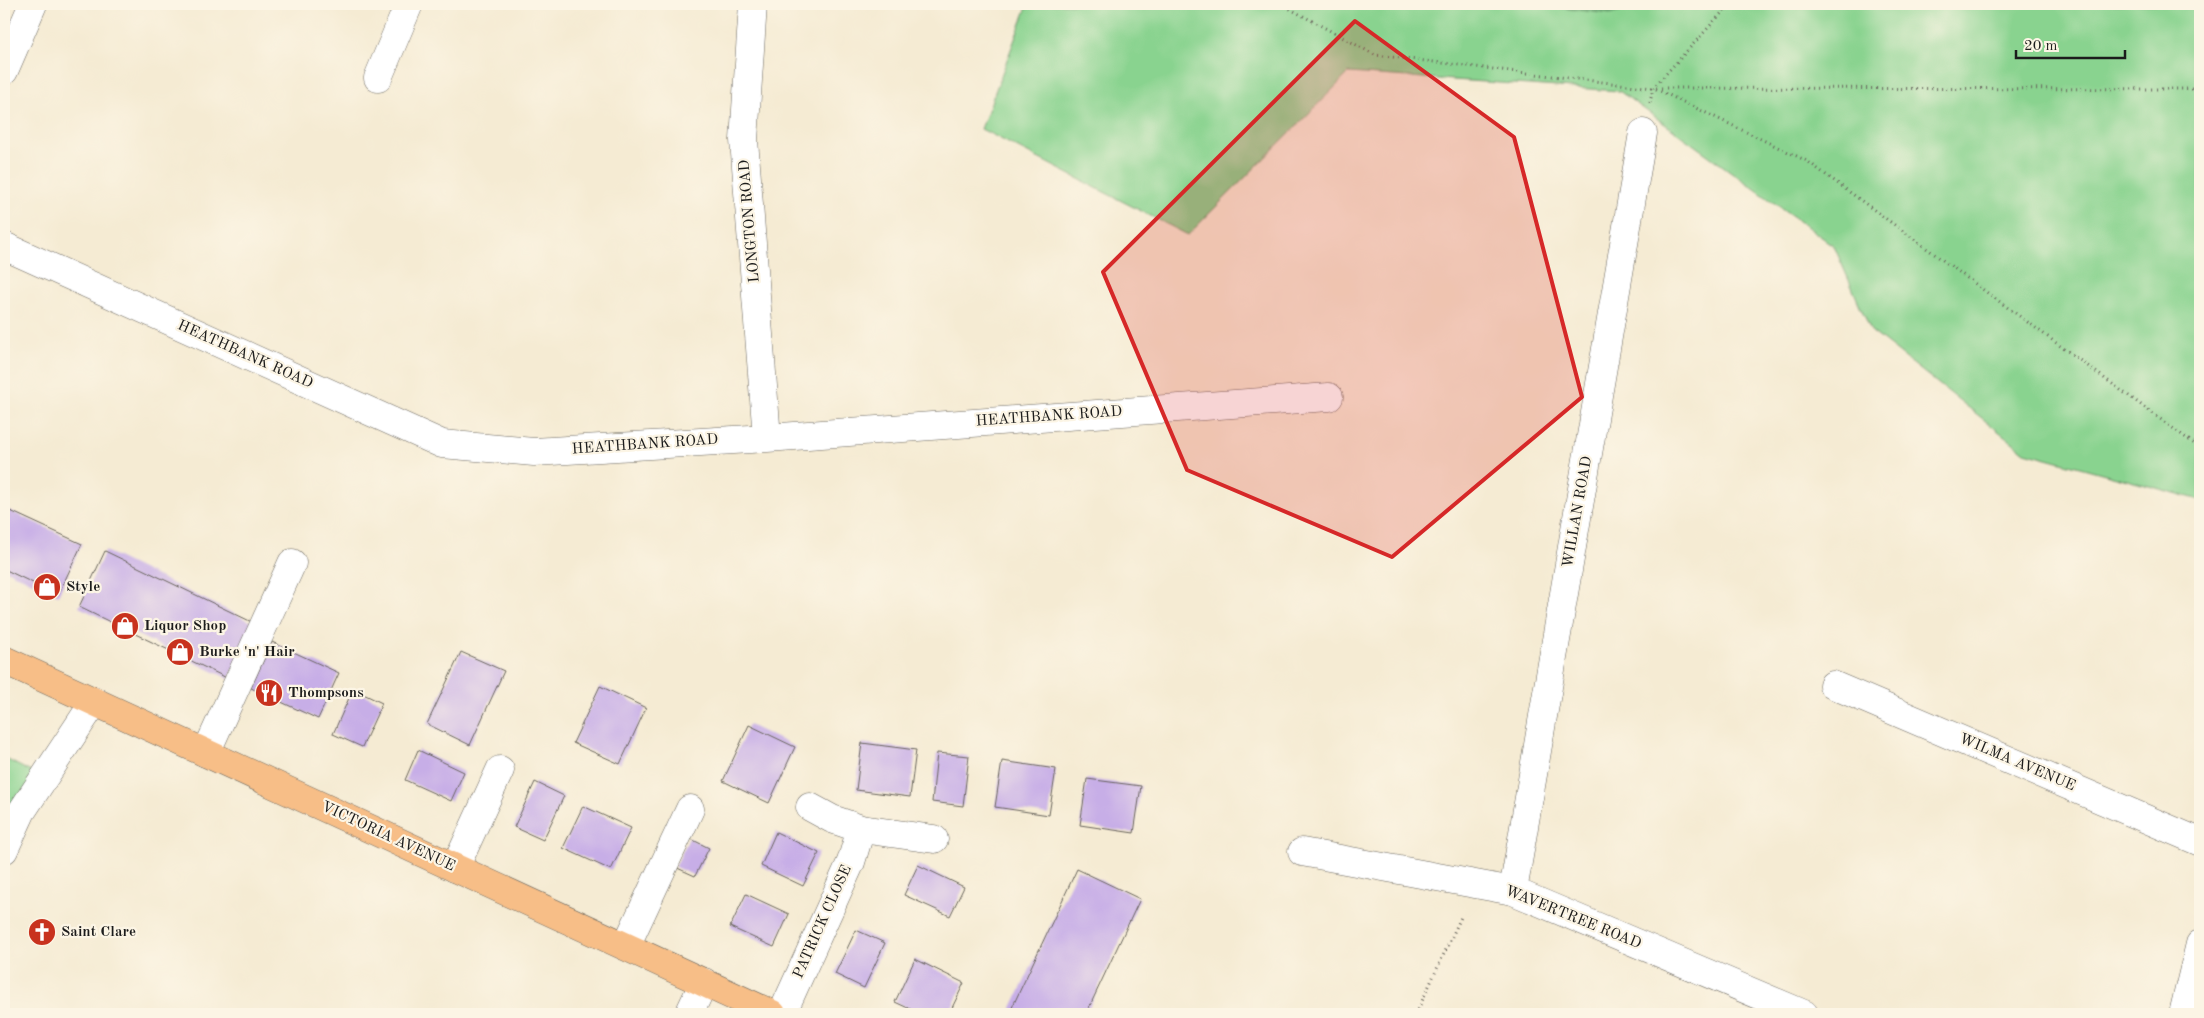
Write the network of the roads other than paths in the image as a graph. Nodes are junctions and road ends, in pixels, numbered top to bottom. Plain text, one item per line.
1 (33, 4) edge
2 (409, 4) edge
3 (753, 4) edge
4 (4, 71) edge
5 (378, 78) dead end
6 (1643, 133) dead end
7 (4, 246) edge
8 (1329, 397) dead end
9 (767, 438) junction
10 (292, 563) dead end
11 (4, 660) edge
12 (1833, 685) dead end
13 (95, 701) junction
14 (206, 753) junction
15 (500, 770) dead end
16 (810, 807) dead end
17 (690, 809) dead end
18 (861, 829) junction
19 (934, 839) dead end
20 (2200, 842) edge
21 (4, 850) edge
22 (1302, 852) dead end
23 (455, 868) junction
24 (1513, 891) junction
25 (2200, 944) edge
26 (626, 946) junction
27 (704, 982) junction
28 (689, 1014) edge
29 (772, 1014) edge
30 (782, 1014) edge
31 (1804, 1014) edge
32 (2183, 1014) edge

1 - 4 street
2 - 5 street
3 - 9 street, LONGTON ROAD
6 - 24 street, WILLAN ROAD
7 - 9 street, HEATHBANK ROAD
8 - 9 street, HEATHBANK ROAD
10 - 14 street
11 - 13 main road, VICTORIA AVENUE
12 - 20 street, WILMA AVENUE
13 - 14 main road, VICTORIA AVENUE
13 - 21 street
14 - 23 main road, VICTORIA AVENUE
15 - 23 street
16 - 18 street
17 - 26 street
18 - 19 street
18 - 30 street, PATRICK CLOSE
22 - 24 street, WAVERTREE ROAD
23 - 26 main road, VICTORIA AVENUE
24 - 31 street, WAVERTREE ROAD
25 - 32 street
26 - 27 main road, VICTORIA AVENUE
27 - 28 street
27 - 29 main road, VICTORIA AVENUE

